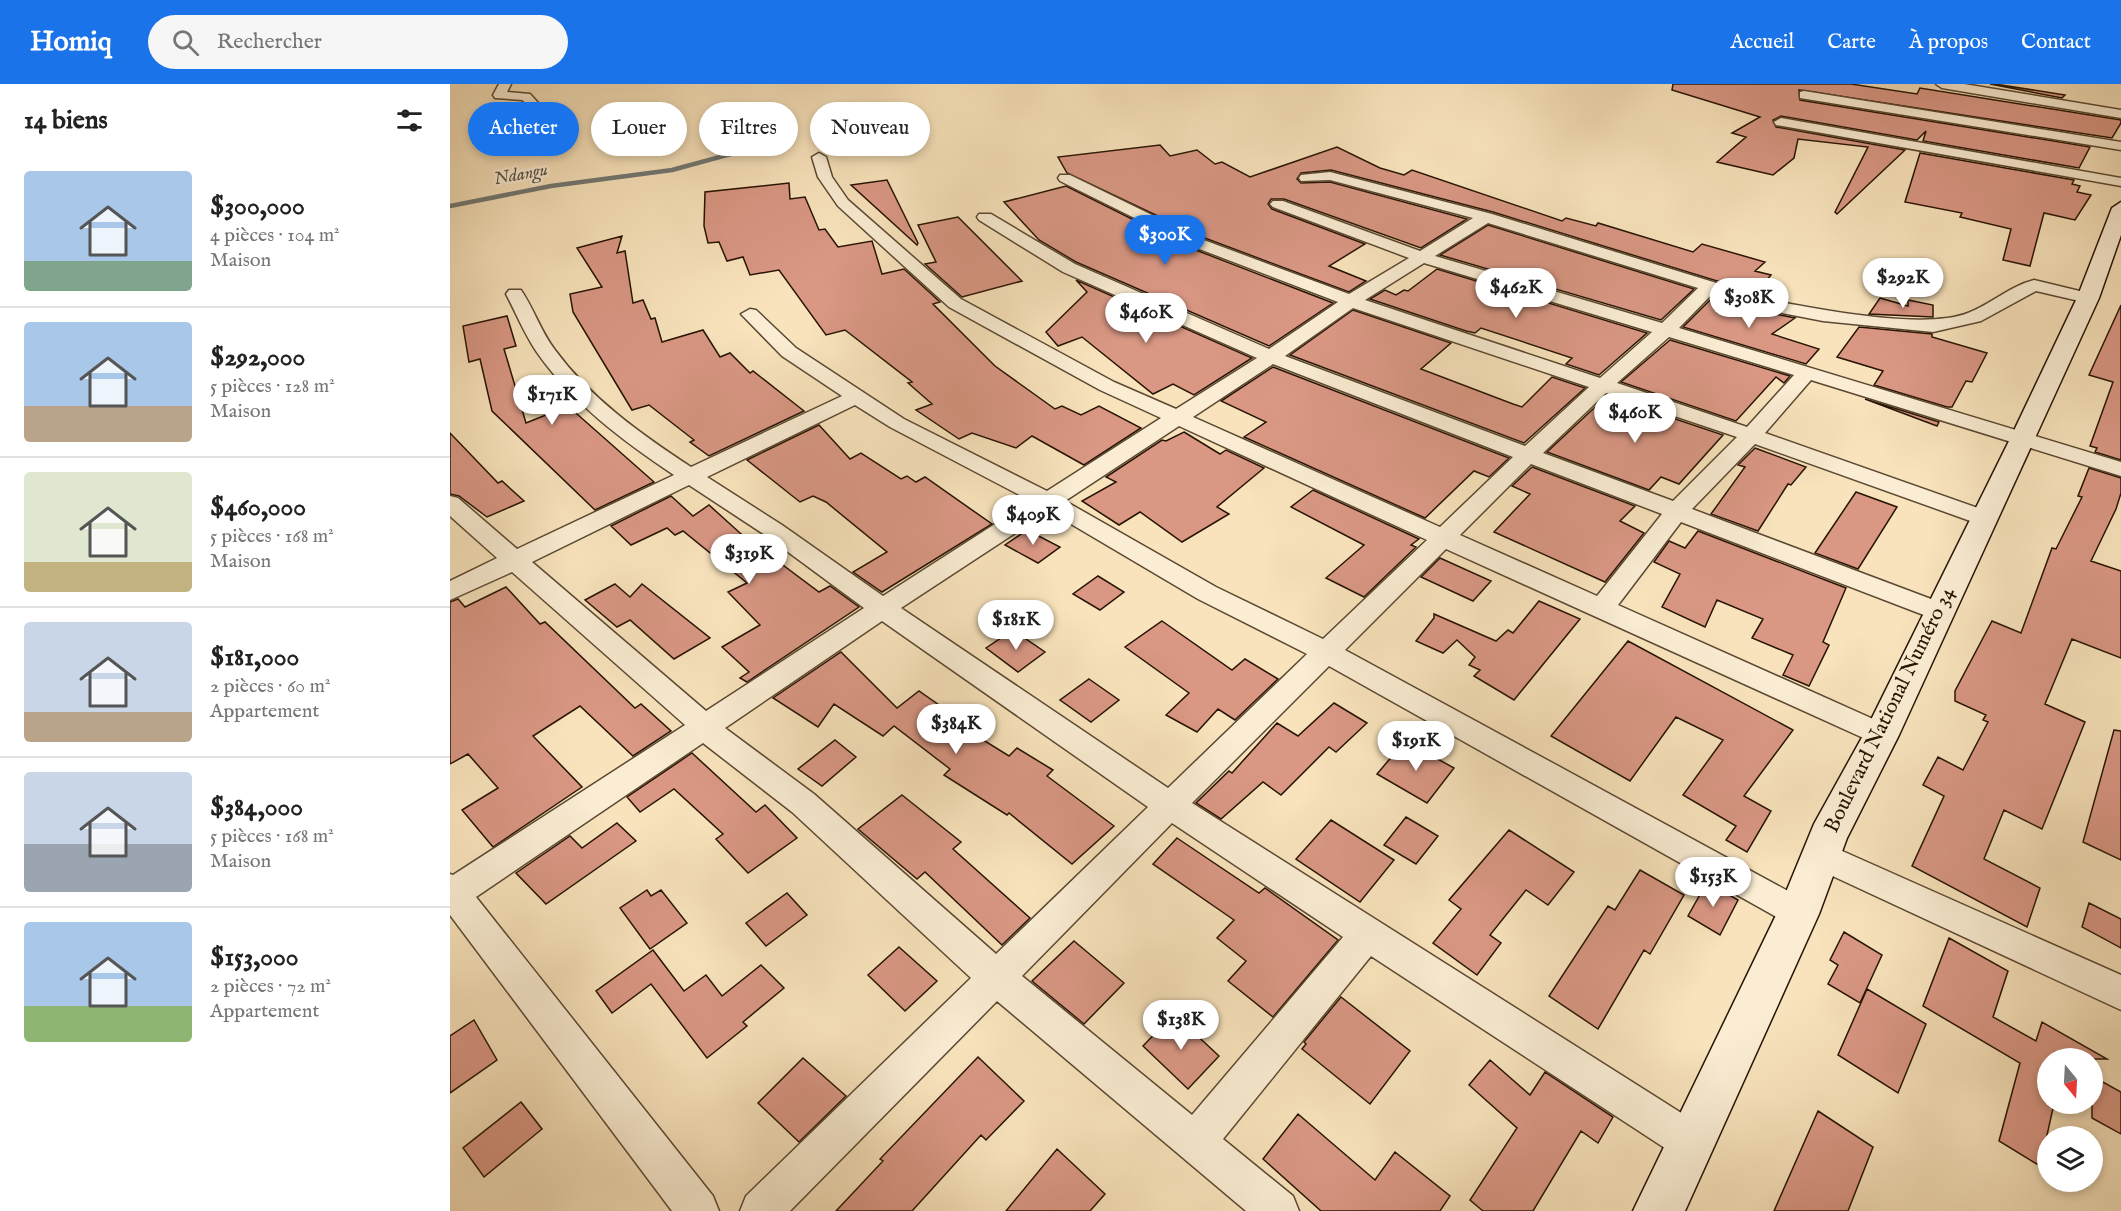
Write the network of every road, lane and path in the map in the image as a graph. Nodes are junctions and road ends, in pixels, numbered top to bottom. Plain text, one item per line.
1 (505, 84) edge
2 (1813, 84) edge
3 (1942, 84) edge
4 (1962, 86) edge
5 (531, 102) edge
6 (1797, 104) junction
7 (2121, 114) edge
8 (2121, 146) edge
9 (819, 157) dead end
10 (1065, 178) dead end
11 (1306, 178) dead end
12 (2121, 182) edge
13 (1278, 204) dead end
14 (2121, 208) edge
15 (985, 217) dead end
16 (1486, 218) junction
17 (1425, 258) junction
18 (1709, 287) junction
19 (515, 294) dead end
20 (2088, 298) junction
21 (1351, 301) junction
22 (750, 314) dead end
23 (1668, 329) junction
24 (1271, 357) junction
25 (1807, 372) junction
26 (1602, 386) junction
27 (857, 396) junction
28 (1174, 417) junction
29 (1751, 435) junction
30 (2024, 437) junction
31 (1528, 455) junction
32 (2121, 469) edge
33 (694, 477) junction
34 (1048, 501) junction
35 (450, 503) edge
36 (1676, 512) junction
37 (1984, 518) junction
38 (1445, 537) junction
39 (514, 561) junction
40 (450, 591) edge
41 (881, 609) junction
42 (1600, 610) junction
43 (1938, 611) junction
44 (1327, 652) junction
45 (703, 727) junction
46 (1881, 735) junction
47 (1170, 805) junction
48 (1822, 856) junction
49 (451, 893) edge
50 (1798, 914) junction
51 (1369, 932) junction
52 (997, 978) junction
53 (2121, 993) edge
54 (1196, 1141) junction
55 (1691, 1142) junction
56 (698, 1211) edge
57 (761, 1211) edge
58 (1278, 1211) edge
59 (1659, 1211) edge

1 - 5 street
2 - 6 street
3 - 4 street
4 - 7 street
6 - 8 street
6 - 12 street
9 - 28 street
10 - 21 street
11 - 16 street
13 - 17 street
14 - 20 main road, Boulevard National Numéro 34
15 - 24 street
16 - 17 street
16 - 18 street
17 - 21 street
17 - 23 street
18 - 20 street
18 - 23 street
19 - 33 street
20 - 30 main road, Boulevard National Numéro 34
21 - 24 street
21 - 26 street
22 - 27 street
23 - 25 street
23 - 26 street
24 - 28 street
24 - 31 street
25 - 29 street
25 - 30 street
26 - 29 street
26 - 31 street
27 - 33 street
27 - 34 street
28 - 34 street
28 - 38 street
29 - 36 street
29 - 37 street
30 - 32 street
30 - 37 main road, Boulevard National Numéro 34
31 - 36 street
31 - 38 street
33 - 39 street
33 - 41 street
34 - 41 street
34 - 44 street
35 - 39 street
36 - 42 street
36 - 43 street
37 - 43 main road, Boulevard National Numéro 34
38 - 42 street
38 - 44 street
39 - 40 street
39 - 45 street
41 - 45 street
41 - 47 street
42 - 46 street
43 - 46 main road, Boulevard National Numéro 34
44 - 47 street
44 - 50 street
45 - 49 street
45 - 52 street
46 - 48 main road, Boulevard National Numéro 34
47 - 51 street
47 - 52 street
48 - 50 main road, Boulevard National Numéro 34
48 - 53 street
49 - 56 street
50 - 55 main road, Boulevard National Numéro 34
51 - 54 street
51 - 55 street
52 - 54 street
52 - 57 street
54 - 58 street
55 - 59 main road, Boulevard National Numéro 34

